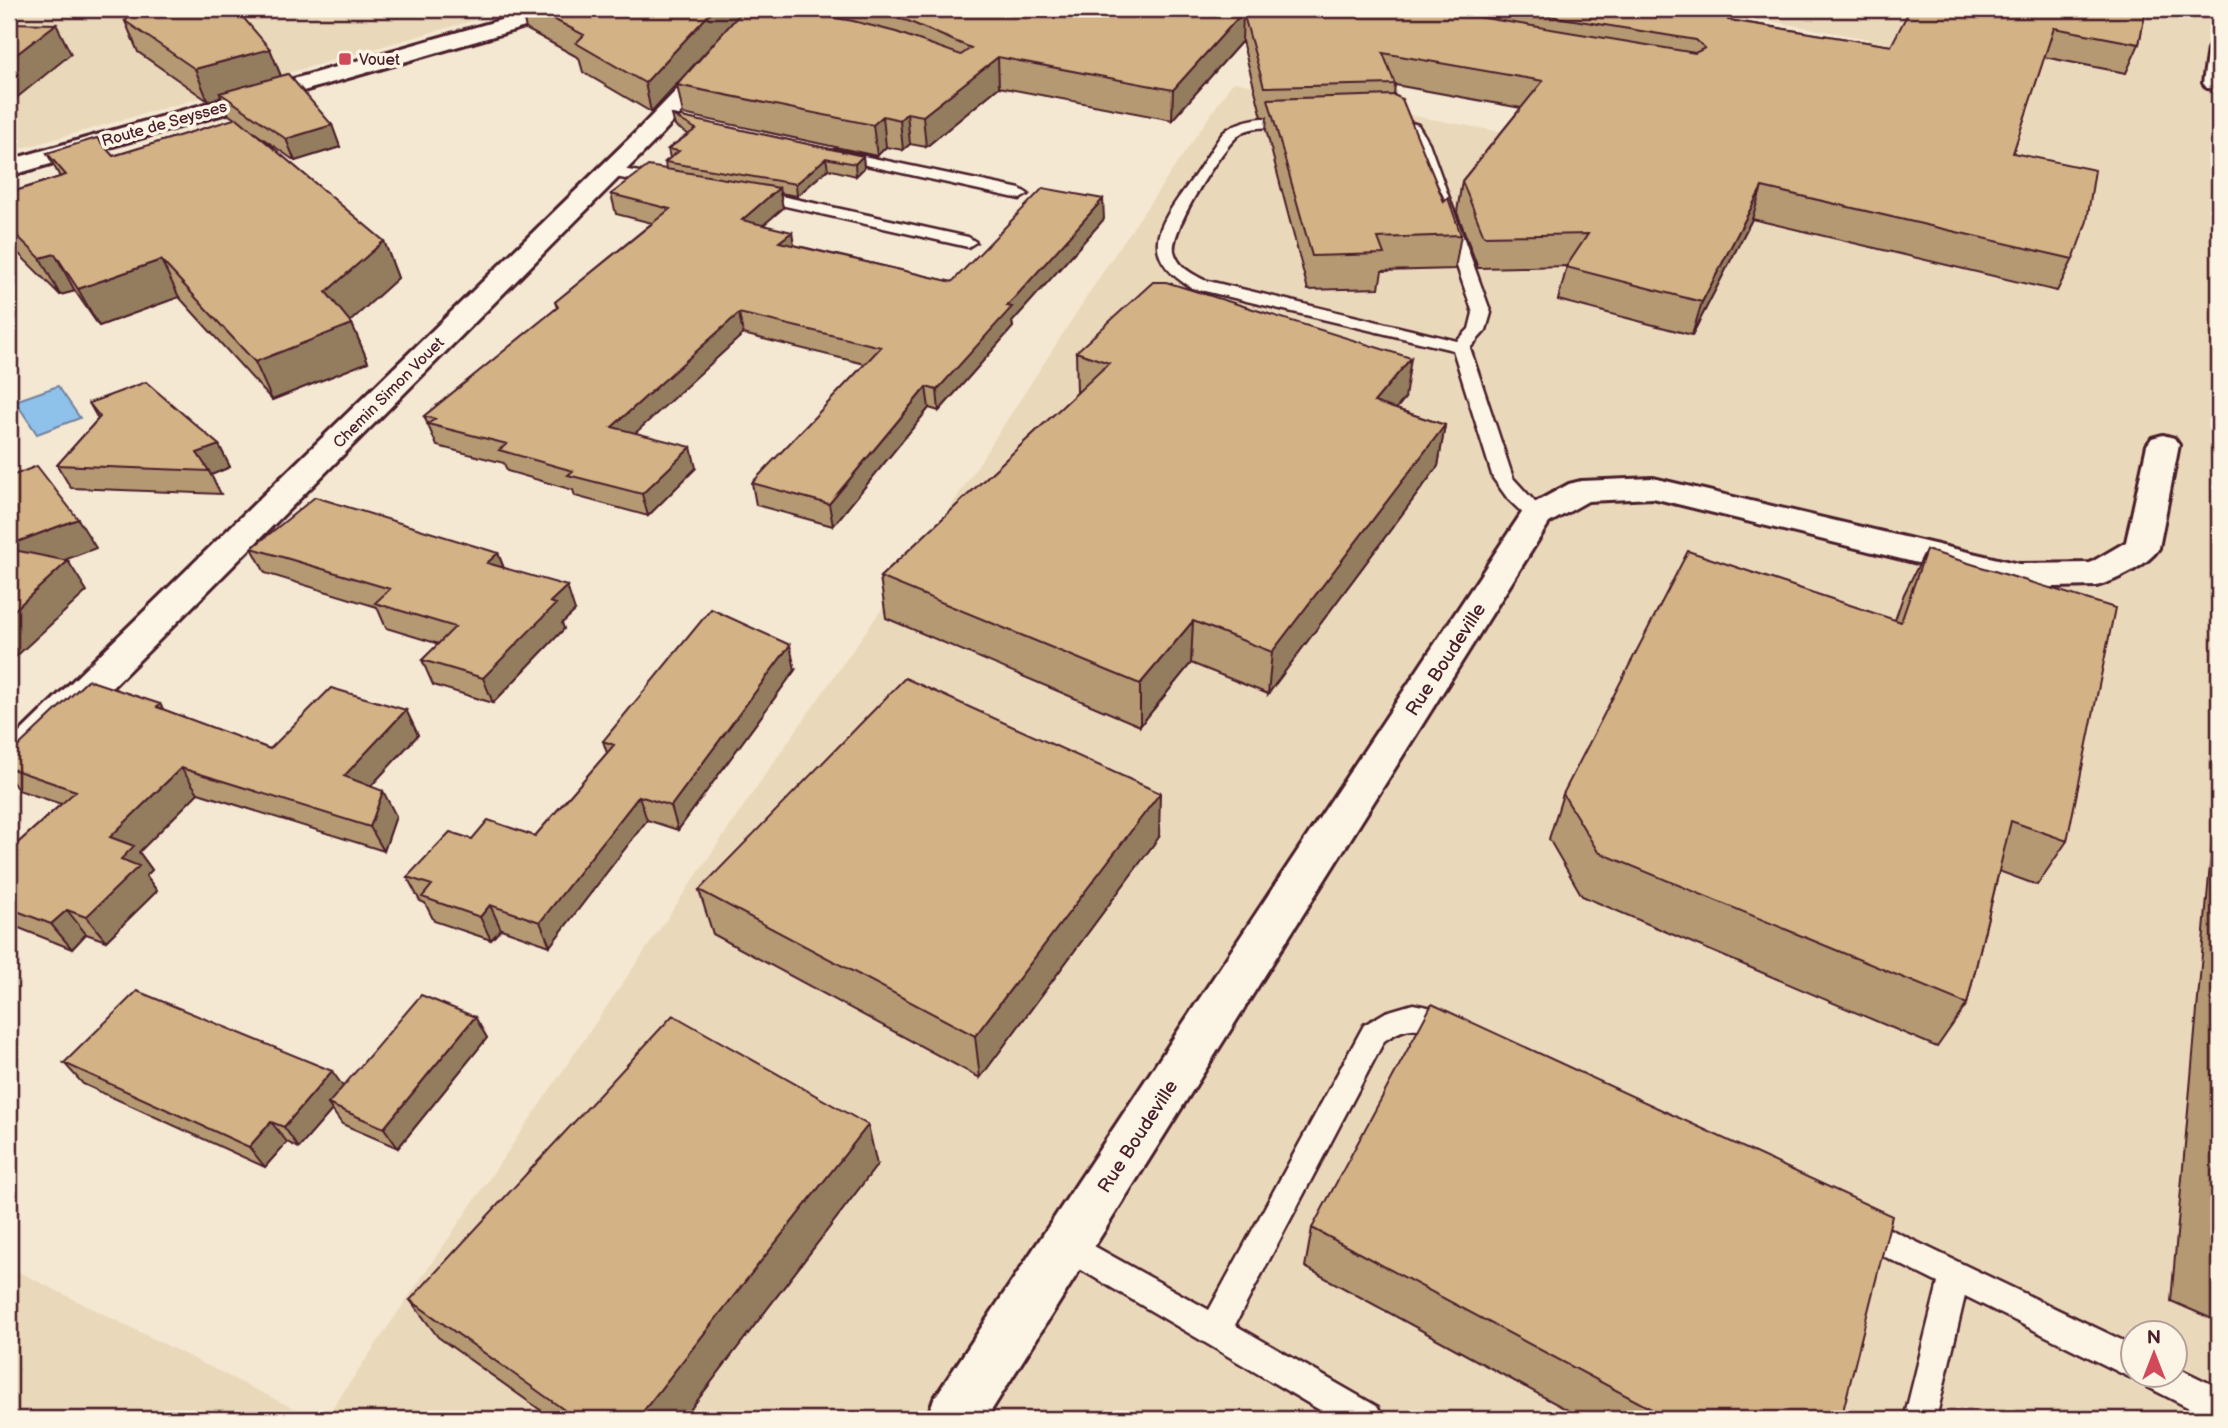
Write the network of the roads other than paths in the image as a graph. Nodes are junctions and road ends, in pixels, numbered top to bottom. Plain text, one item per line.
1 (562, 9) edge
2 (755, 20) edge
3 (2219, 49) edge
4 (2215, 83) dead end
5 (1377, 121) edge
6 (1312, 123) edge
7 (817, 150) edge
8 (9, 168) edge
9 (609, 172) junction
10 (677, 183) edge
11 (731, 191) edge
12 (1020, 194) dead end
13 (968, 242) dead end
14 (1461, 347) junction
15 (2163, 445) dead end
16 (1537, 516) junction
17 (9, 767) edge
18 (1475, 1040) edge
19 (1832, 1215) edge
20 (1067, 1245) junction
21 (1955, 1275) junction
22 (1214, 1332) junction
23 (2120, 1357) edge
24 (2188, 1390) edge
25 (2219, 1405) edge
26 (954, 1419) edge
27 (1366, 1419) edge
28 (1920, 1419) edge

1 - 8 street, Route de Seysses
2 - 9 street, Chemin Simon Vouet
3 - 4 street
5 - 14 lane
6 - 14 lane
7 - 12 lane
9 - 10 lane
9 - 17 street, Chemin Simon Vouet
11 - 13 lane
14 - 16 lane
15 - 16 street, Rue Boudeville
16 - 20 street, Rue Boudeville
18 - 22 lane
19 - 21 lane
20 - 22 lane
20 - 26 street, Rue Boudeville
21 - 23 lane
21 - 28 lane
22 - 27 lane
24 - 25 lane

